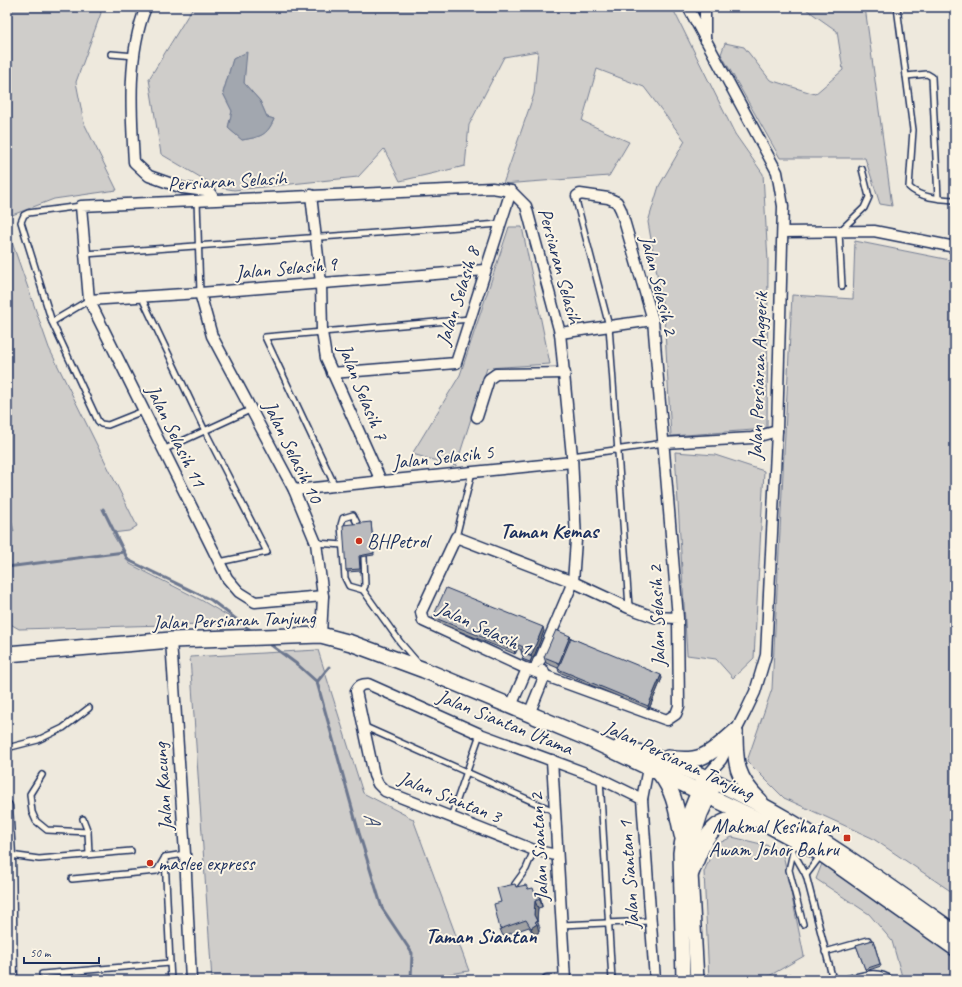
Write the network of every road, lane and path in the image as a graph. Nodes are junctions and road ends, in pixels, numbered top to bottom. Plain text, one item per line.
1 (146, 7) edge
2 (688, 7) edge
3 (705, 7) edge
4 (897, 7) edge
5 (706, 42) junction
6 (111, 54) dead end
7 (135, 56) junction
8 (906, 76) junction
9 (862, 169) dead end
10 (511, 191) junction
11 (311, 195) junction
12 (577, 196) joint
13 (938, 198) junction
14 (214, 199) junction
15 (197, 200) junction
16 (955, 200) edge
17 (81, 206) junction
18 (500, 224) junction
19 (783, 232) junction
20 (839, 232) junction
21 (317, 238) junction
22 (199, 246) junction
23 (955, 247) edge
24 (85, 254) junction
25 (485, 270) junction
26 (321, 284) junction
27 (842, 286) dead end
28 (200, 293) junction
29 (141, 296) junction
30 (89, 300) junction
31 (470, 319) junction
32 (653, 320) junction
33 (52, 322) junction
34 (609, 326) junction
35 (322, 332) junction
36 (560, 333) junction
37 (332, 373) junction
38 (565, 373) junction
39 (252, 409) junction
40 (143, 411) junction
41 (477, 417) dead end
42 (205, 431) junction
43 (777, 431) junction
44 (664, 443) junction
45 (618, 449) junction
46 (163, 450) junction
47 (572, 459) junction
48 (472, 472) junction
49 (381, 481) junction
50 (335, 486) junction
51 (294, 490) junction
52 (358, 525) edge
53 (456, 537) junction
54 (316, 544) junction
55 (343, 545) junction
56 (364, 557) edge
57 (219, 562) junction
58 (573, 582) junction
59 (362, 590) junction
60 (323, 596) junction
61 (629, 608) junction
62 (678, 618) junction
63 (321, 635) junction
64 (171, 640) junction
65 (7, 654) edge
66 (540, 660) junction
67 (528, 668) junction
68 (424, 670) junction
69 (545, 675) junction
70 (511, 706) junction
71 (89, 708) dead end
72 (529, 714) junction
73 (676, 714) joint
74 (362, 726) junction
75 (735, 732) junction
76 (480, 734) junction
77 (7, 748) edge
78 (552, 760) junction
79 (651, 766) junction
80 (467, 772) junction
81 (42, 775) dead end
82 (600, 778) junction
83 (707, 787) junction
84 (642, 799) junction
85 (7, 806) edge
86 (554, 811) junction
87 (765, 816) junction
88 (451, 817) junction
89 (83, 820) dead end
90 (88, 832) junction
91 (682, 835) junction
92 (8, 844) edge
93 (792, 845) junction
94 (534, 850) junction
95 (131, 851) dead end
96 (90, 854) junction
97 (185, 854) junction
98 (822, 854) junction
99 (10, 855) junction
100 (556, 855) junction
101 (165, 857) junction
102 (691, 873) junction
103 (806, 875) junction
104 (72, 879) dead end
105 (515, 884) edge
106 (650, 921) junction
107 (607, 923) junction
108 (803, 924) dead end
109 (561, 925) junction
110 (955, 933) edge
111 (868, 940) edge
112 (955, 948) edge
113 (825, 952) junction
114 (170, 963) junction
115 (42, 974) dead end
116 (10, 976) edge
117 (565, 979) edge
118 (171, 980) edge
119 (191, 980) edge
120 (547, 980) edge
121 (612, 980) edge
122 (655, 980) edge
123 (683, 980) edge
124 (697, 980) edge
125 (833, 980) edge
126 (843, 980) edge
127 (892, 980) edge

1 - 7 street
2 - 5 street, Jalan Persiaran Anggerik
3 - 5 street
4 - 8 lane
5 - 19 street, Jalan Persiaran Anggerik
6 - 7 lane
7 - 14 street
8 - 13 lane
8 - 13 lane
9 - 20 lane
10 - 11 street, Persiaran Selasih
10 - 18 street, Jalan Selasih 8
10 - 36 street, Persiaran Selasih
11 - 14 street, Persiaran Selasih
11 - 21 street, Jalan Selasih 7
12 - 32 street, Jalan Selasih 2
12 - 34 lane
13 - 16 lane
14 - 15 street, Persiaran Selasih
15 - 17 street, Persiaran Selasih
15 - 22 lane
17 - 24 street, Jalan Selasih 11
17 - 33 lane
18 - 21 lane
18 - 25 street, Jalan Selasih 8
19 - 20 street
19 - 43 street, Jalan Persiaran Anggerik
20 - 23 street
20 - 27 lane
21 - 22 lane
21 - 26 street, Jalan Selasih 7
22 - 24 lane
22 - 28 lane
24 - 30 street, Jalan Selasih 11
25 - 26 street, Jalan Selasih 9
25 - 31 street, Jalan Selasih 8
26 - 28 street, Jalan Selasih 9
26 - 35 street, Jalan Selasih 7
28 - 29 street, Jalan Selasih 9
28 - 39 street, Jalan Selasih 10
29 - 30 street, Jalan Selasih 9
29 - 42 lane
30 - 33 lane
30 - 40 street, Jalan Selasih 11
31 - 35 lane
31 - 37 street, Jalan Selasih 8
32 - 34 street
32 - 44 street, Jalan Selasih 2
33 - 40 lane
34 - 36 street
34 - 45 lane
35 - 37 street, Jalan Selasih 7
35 - 50 lane
36 - 38 street, Persiaran Selasih
37 - 49 street, Jalan Selasih 7
38 - 41 street
38 - 47 street, Persiaran Selasih
39 - 42 lane
39 - 51 street, Jalan Selasih 10
40 - 46 street, Jalan Selasih 11
42 - 46 lane
42 - 57 lane
43 - 44 street
43 - 75 street, Jalan Persiaran Anggerik
44 - 45 lane
44 - 62 street, Jalan Selasih 2
45 - 47 lane
45 - 61 lane
46 - 57 street, Jalan Selasih 11
47 - 48 street, Jalan Selasih 5
47 - 58 street, Persiaran Selasih
48 - 49 street, Jalan Selasih 5
48 - 53 lane, Jalan Selasih 1
49 - 50 street, Jalan Selasih 5
50 - 51 street, Jalan Selasih 5
51 - 54 street, Jalan Selasih 10
52 - 55 lane
53 - 58 street
53 - 67 street, Jalan Selasih 1
54 - 55 lane
54 - 60 street, Jalan Selasih 10
55 - 59 lane
56 - 59 lane
57 - 60 street, Jalan Selasih 11
58 - 61 street
58 - 66 street, Persiaran Selasih
59 - 68 lane
60 - 63 street, Jalan Selasih 10
61 - 62 street
62 - 73 street, Jalan Selasih 2
63 - 64 main road, Jalan Persiaran Tanjung
63 - 68 main road, Jalan Persiaran Tanjung
64 - 65 main road, Jalan Persiaran Tanjung
64 - 97 street, Jalan Kacung
66 - 67 street
66 - 69 street
67 - 69 street, Jalan Selasih 1
67 - 70 street
68 - 70 main road, Jalan Persiaran Tanjung
69 - 72 street
69 - 73 street, Jalan Selasih 1
70 - 72 main road, Jalan Persiaran Tanjung
71 - 77 lane
72 - 79 main road, Jalan Persiaran Tanjung
74 - 76 street, Jalan Siantan Utama
74 - 80 lane
74 - 88 street, Jalan Siantan 3
75 - 79 main road
75 - 83 street, Jalan Persiaran Anggerik
75 - 87 main road
76 - 78 street, Jalan Siantan Utama
76 - 80 lane
78 - 82 street, Jalan Siantan Utama
78 - 86 street, Jalan Siantan 2
79 - 83 main road, Jalan Persiaran Tanjung
79 - 83 main road, Jalan Persiaran Tanjung
79 - 84 street, Jalan Siantan 1
79 - 91 main road
80 - 86 lane
80 - 88 lane
81 - 90 lane
82 - 84 street, Jalan Siantan Utama
82 - 107 lane
83 - 87 main road, Jalan Persiaran Tanjung
83 - 91 street, Jalan Persiaran Anggerik
83 - 102 street, Jalan Persiaran Anggerik
84 - 106 street, Jalan Siantan 1
85 - 92 street
86 - 100 street, Jalan Siantan 2
87 - 93 main road, Jalan Persiaran Tanjung
87 - 102 main road
87 - 110 main road, Jalan Persiaran Tanjung
88 - 94 street, Jalan Siantan 3
89 - 90 lane
90 - 96 lane
91 - 123 street, Jalan Persiaran Anggerik
92 - 99 street
93 - 98 main road, Jalan Persiaran Tanjung
93 - 103 lane
93 - 108 lane
94 - 100 street, Jalan Siantan 3
94 - 105 lane
95 - 96 lane
96 - 99 lane
97 - 101 lane
97 - 119 street, Jalan Kacung
98 - 103 lane
98 - 112 main road, Jalan Persiaran Tanjung
99 - 116 street
100 - 109 street, Jalan Siantan 2
101 - 104 lane
101 - 114 lane
102 - 124 street, Jalan Persiaran Anggerik
103 - 113 lane
106 - 107 lane
106 - 122 street, Jalan Siantan 1
107 - 109 lane
107 - 121 lane
109 - 117 street, Jalan Siantan 2
111 - 113 lane
113 - 125 lane
114 - 115 lane
114 - 118 lane
117 - 120 street
126 - 127 lane

